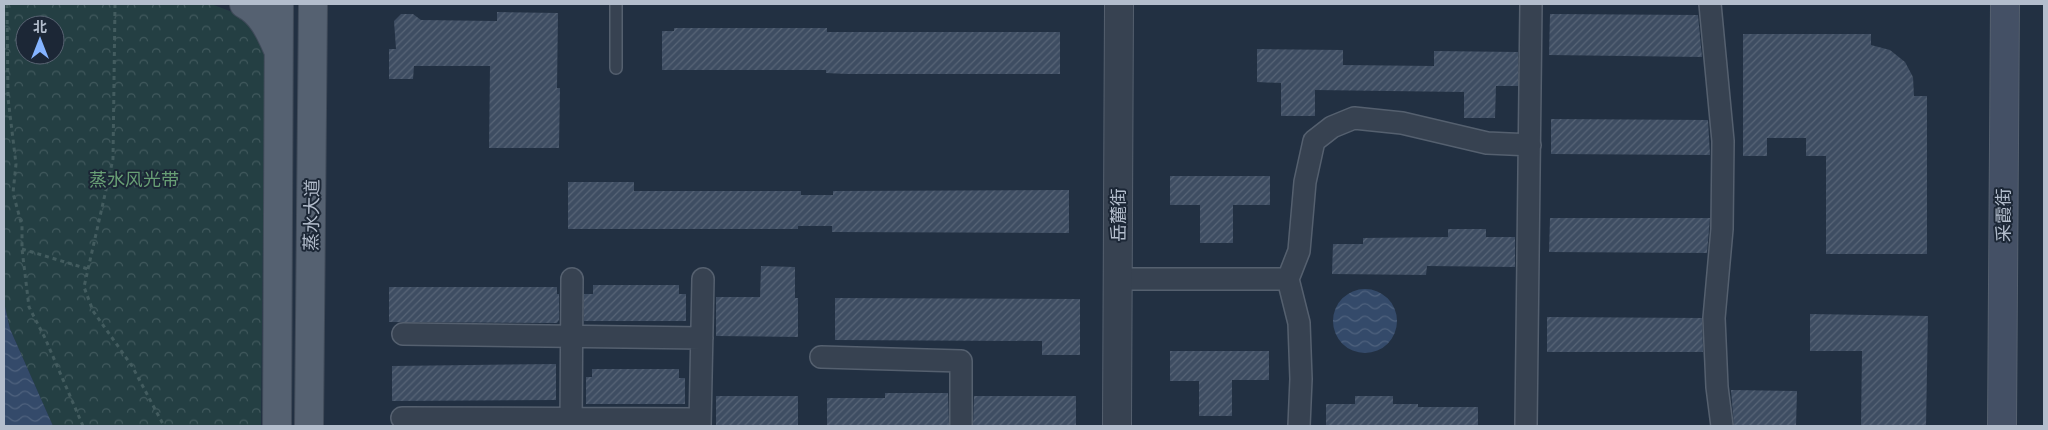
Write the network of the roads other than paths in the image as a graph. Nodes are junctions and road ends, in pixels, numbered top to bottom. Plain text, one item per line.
1 (244, 4) edge
2 (279, 4) edge
3 (313, 4) edge
4 (616, 4) edge
5 (1107, 4) edge
6 (1119, 4) edge
7 (1531, 4) edge
8 (1710, 4) edge
9 (1990, 4) edge
10 (2004, 4) edge
11 (279, 51) junction
12 (616, 68) dead end
13 (1530, 144) junction
14 (572, 279) dead end
15 (703, 279) dead end
16 (1118, 279) junction
17 (1288, 279) junction
18 (403, 334) dead end
19 (571, 336) junction
20 (702, 338) junction
21 (822, 357) dead end
22 (402, 418) dead end
23 (571, 422) edge
24 (700, 423) edge
25 (277, 426) edge
26 (309, 426) edge
27 (961, 426) edge
28 (1105, 426) edge
29 (1117, 426) edge
30 (1299, 426) edge
31 (1526, 426) edge
32 (1722, 426) edge
33 (1988, 426) edge
34 (2002, 426) edge

1 - 11 main road
2 - 11 main road, 蒸水大道
3 - 26 main road, 蒸水大道
4 - 12 lane
5 - 28 street, 岳麓街
6 - 16 street, 岳麓街
7 - 13 street
8 - 32 street
9 - 33 main road, 采霞街
10 - 34 main road, 采霞街
11 - 25 main road, 蒸水大道
13 - 17 street
13 - 31 street
14 - 19 street
15 - 20 street
16 - 17 street
16 - 29 street, 岳麓街
17 - 30 street
18 - 19 street
19 - 20 street
19 - 23 street
20 - 24 street
21 - 27 street
22 - 23 street
23 - 24 street

